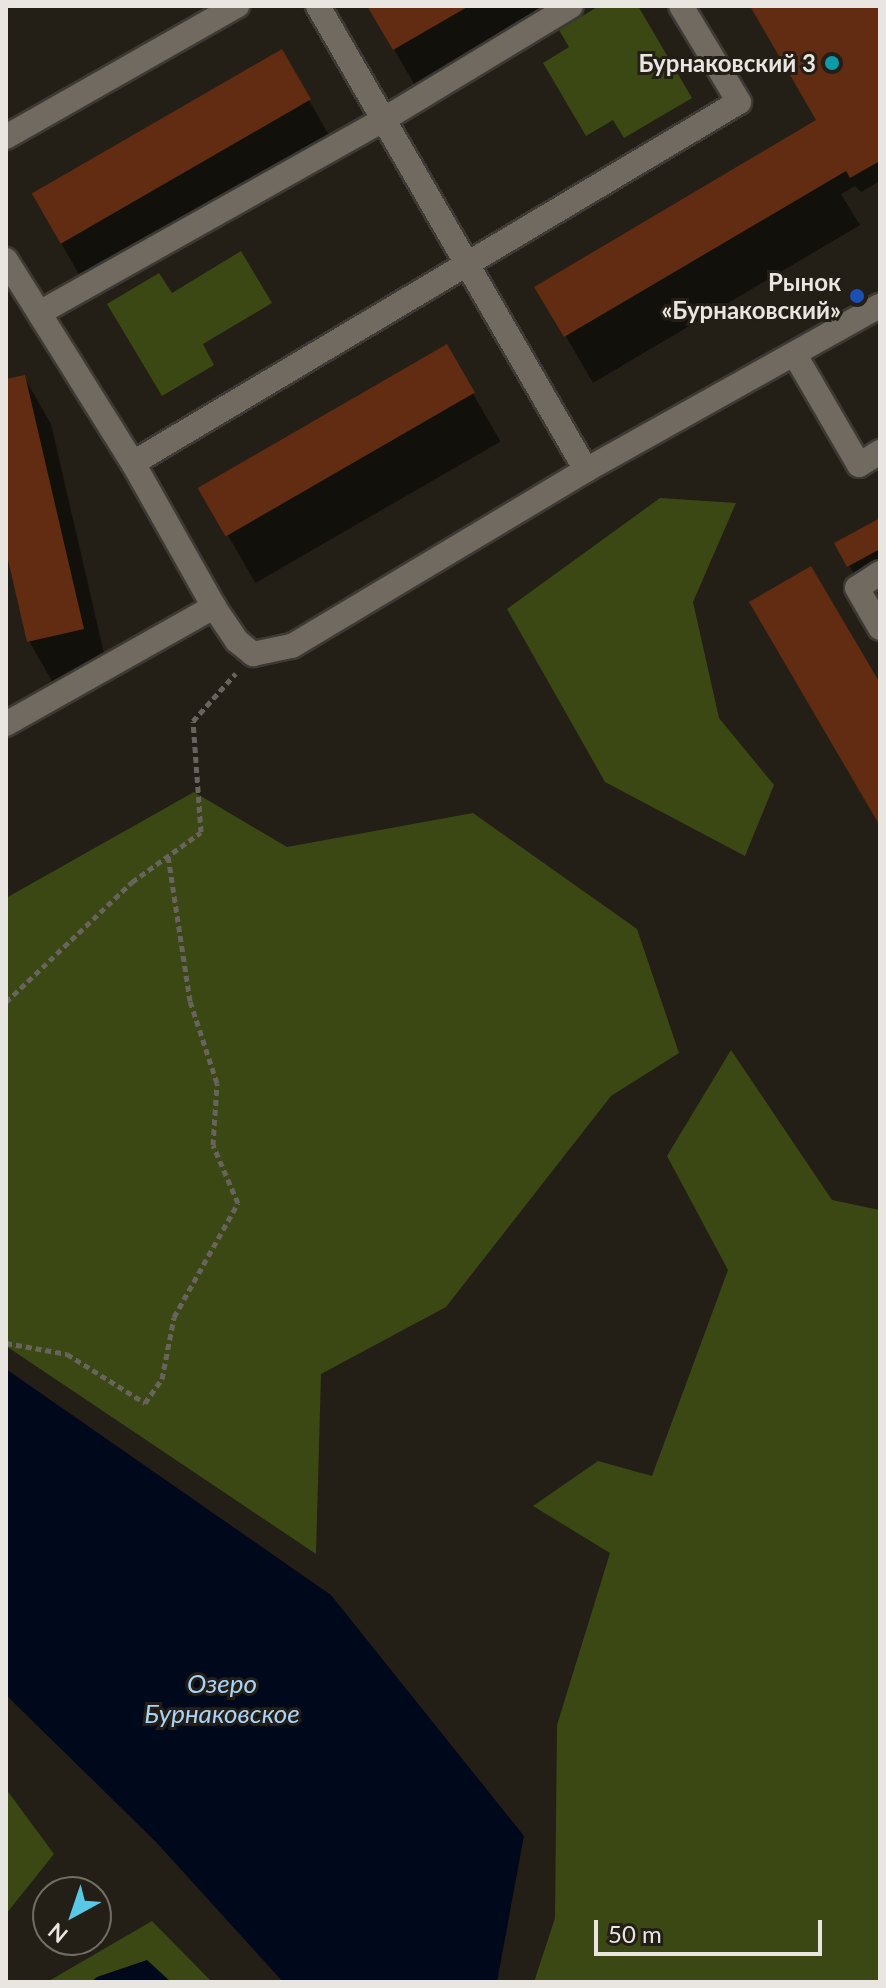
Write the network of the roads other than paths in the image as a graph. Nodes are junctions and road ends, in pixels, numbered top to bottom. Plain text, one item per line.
1 (237, 6) edge
2 (318, 6) edge
3 (571, 6) edge
4 (681, 6) edge
5 (386, 118) junction
6 (6, 137) edge
7 (6, 260) edge
8 (469, 265) junction
9 (13, 286) edge
10 (880, 306) edge
11 (41, 312) junction
12 (795, 355) junction
13 (880, 452) edge
14 (133, 463) junction
15 (586, 470) junction
16 (880, 573) edge
17 (214, 607) junction
18 (880, 628) edge
19 (6, 724) edge

1 - 6 street
2 - 5 street
3 - 5 street
4 - 8 street
5 - 8 street
5 - 11 street
7 - 9 street
8 - 14 street
8 - 15 street
9 - 11 street
10 - 12 street
11 - 14 street
12 - 13 street
12 - 15 street
14 - 17 street
15 - 17 street
16 - 18 street
17 - 19 street

